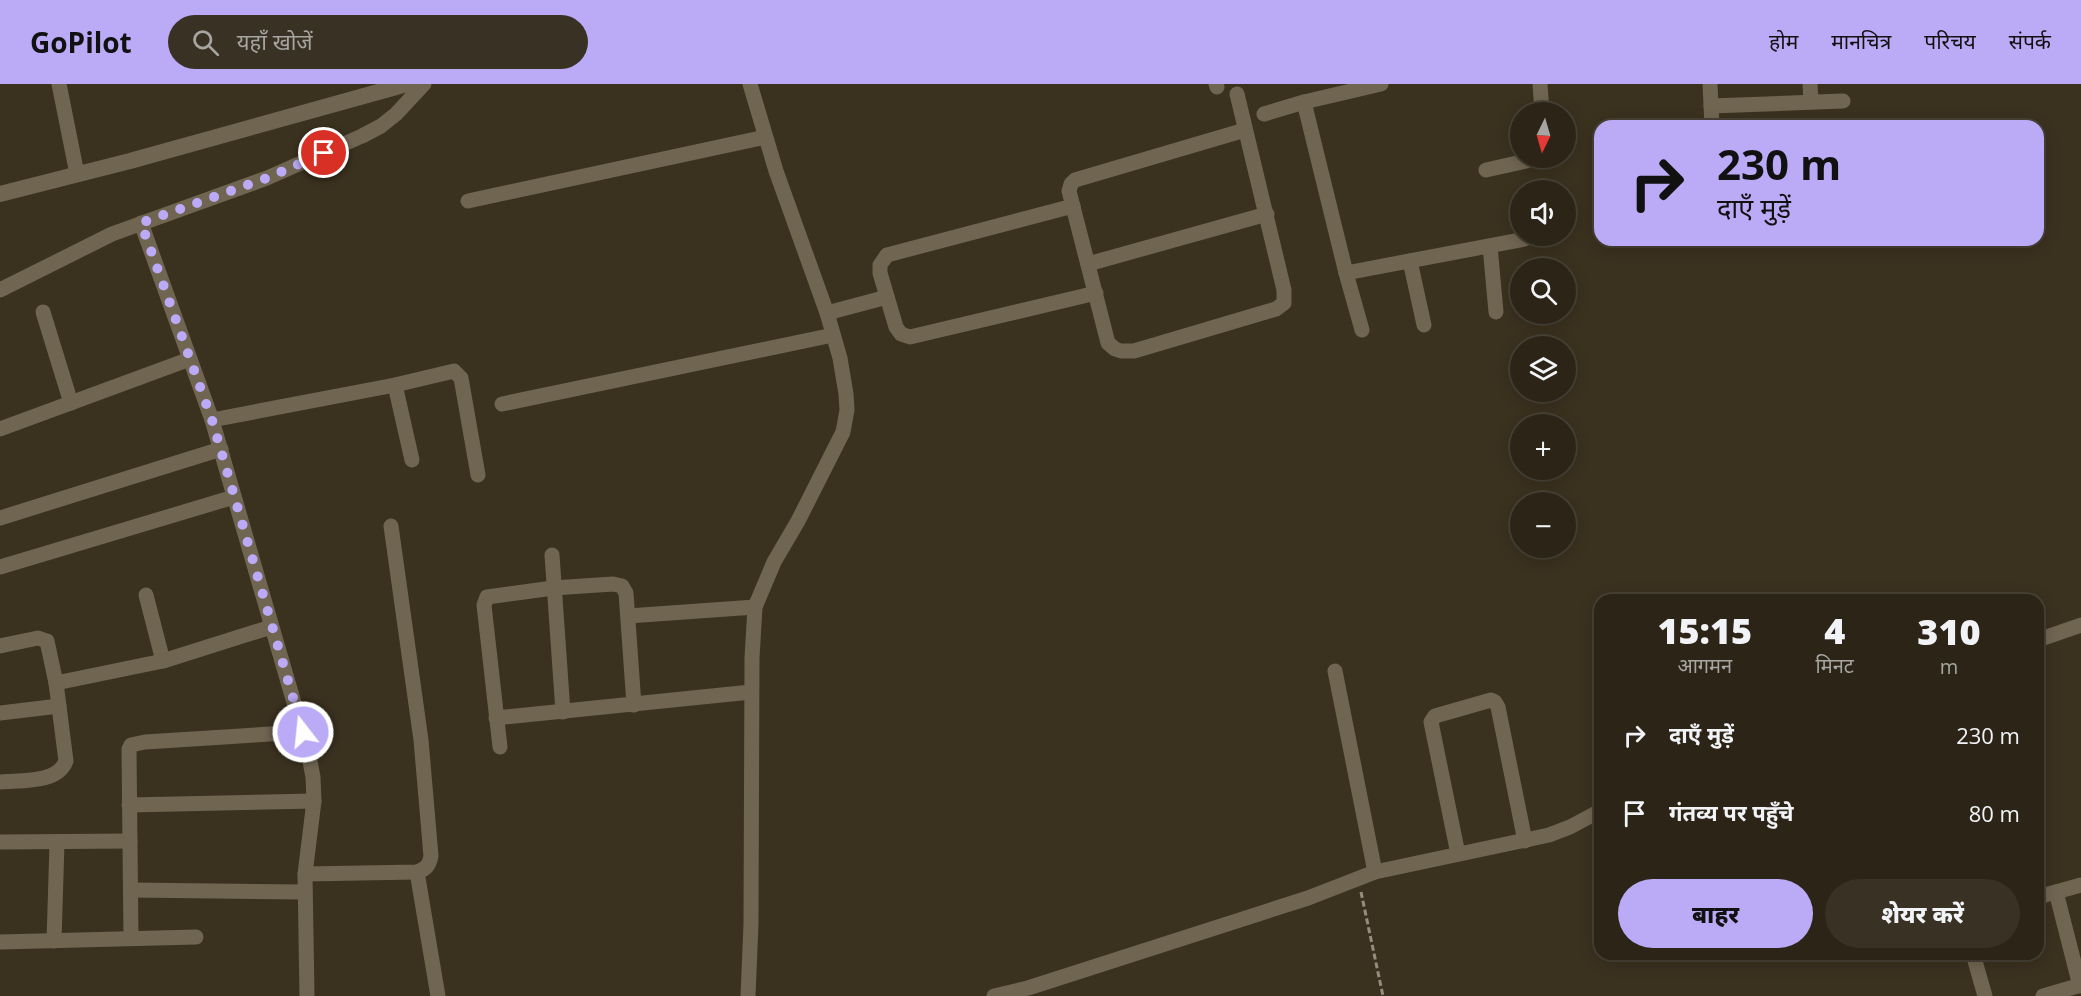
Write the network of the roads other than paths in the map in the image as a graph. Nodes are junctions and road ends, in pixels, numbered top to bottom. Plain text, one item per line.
1 (60, 84) edge
2 (407, 84) edge
3 (424, 84) edge
4 (750, 84) edge
5 (1381, 84) edge
6 (1540, 84) edge
7 (1710, 84) edge
8 (1810, 84) edge
9 (1237, 94) dead end
10 (1843, 101) dead end
11 (1304, 102) junction
12 (1541, 102) edge
13 (1811, 102) junction
14 (1711, 106) junction
15 (1264, 114) dead end
16 (1712, 120) edge
17 (1245, 130) junction
18 (765, 137) junction
19 (1510, 165) edge
20 (1486, 170) dead end
21 (77, 174) junction
22 (0, 194) edge
23 (468, 201) dead end
24 (1073, 206) junction
25 (1267, 214) junction
26 (141, 223) junction
27 (1510, 243) edge
28 (1490, 246) junction
29 (1410, 261) junction
30 (1088, 264) junction
31 (1346, 273) junction
32 (0, 290) edge
33 (1096, 293) junction
34 (887, 297) junction
35 (43, 312) dead end
36 (1496, 312) dead end
37 (827, 313) junction
38 (1424, 324) dead end
39 (1362, 330) dead end
40 (833, 334) junction
41 (190, 358) junction
42 (395, 385) junction
43 (71, 403) junction
44 (502, 404) dead end
45 (212, 420) junction
46 (0, 429) edge
47 (221, 449) junction
48 (412, 460) dead end
49 (478, 474) dead end
50 (234, 496) junction
51 (0, 518) edge
52 (391, 526) dead end
53 (552, 555) dead end
54 (0, 567) edge
55 (553, 588) junction
56 (146, 596) dead end
57 (755, 607) junction
58 (628, 616) junction
59 (2081, 625) edge
60 (271, 627) junction
61 (2044, 638) edge
62 (0, 646) edge
63 (163, 661) junction
64 (1335, 670) dead end
65 (57, 683) junction
66 (751, 692) junction
67 (634, 705) junction
68 (59, 706) junction
69 (564, 712) junction
70 (0, 713) edge
71 (496, 718) junction
72 (303, 732) junction
73 (500, 747) dead end
74 (0, 782) edge
75 (314, 801) junction
76 (129, 805) junction
77 (1594, 814) edge
78 (130, 841) junction
79 (1525, 841) junction
80 (0, 842) edge
81 (57, 843) junction
82 (1458, 854) junction
83 (417, 872) junction
84 (1375, 872) junction
85 (304, 873) junction
86 (2081, 885) edge
87 (130, 890) junction
88 (304, 892) junction
89 (2056, 892) junction
90 (2044, 895) edge
91 (196, 937) dead end
92 (131, 938) junction
93 (54, 941) junction
94 (0, 942) edge
95 (1975, 960) edge
96 (2080, 986) edge
97 (307, 996) edge
98 (438, 996) edge
99 (748, 996) edge
100 (994, 996) edge
101 (1985, 996) edge
102 (2043, 996) edge

1 - 21 street
2 - 21 street
3 - 26 street
4 - 18 street
5 - 11 street
6 - 12 street
7 - 14 street
8 - 13 street
9 - 17 street
10 - 13 street
11 - 15 street
11 - 31 street
13 - 14 street
14 - 16 street
17 - 24 street
17 - 25 street
18 - 23 street
18 - 37 street
19 - 20 street
21 - 22 street
24 - 30 street
24 - 34 street
25 - 30 street
25 - 33 street
26 - 32 street
26 - 41 street
27 - 28 street
28 - 29 street
28 - 36 street
29 - 31 street
29 - 38 street
30 - 33 street
31 - 39 street
33 - 34 street
34 - 37 street
35 - 43 street
37 - 40 street
40 - 44 street
40 - 57 street
41 - 43 street
41 - 45 street
42 - 45 street
42 - 48 street
42 - 49 street
43 - 46 street
45 - 47 street
47 - 50 street
47 - 51 street
50 - 54 street
50 - 60 street
52 - 83 street
53 - 55 street
55 - 58 street
55 - 69 street
55 - 71 street
56 - 63 street
57 - 58 street
57 - 66 street
58 - 67 street
59 - 61 street
60 - 63 street
60 - 72 street
62 - 65 street
63 - 65 street
64 - 84 street
65 - 68 street
66 - 67 street
66 - 99 street
67 - 69 street
68 - 70 street
68 - 74 street
69 - 71 street
71 - 73 street
72 - 75 street
72 - 76 street
75 - 76 street
75 - 85 street
76 - 78 street
77 - 79 street
78 - 81 street
78 - 87 street
79 - 82 street
79 - 82 street
80 - 81 street
81 - 93 street
82 - 84 street
83 - 85 street
83 - 98 street
84 - 100 street
85 - 88 street
86 - 89 street
87 - 88 street
87 - 92 street
88 - 97 street
89 - 90 street
89 - 96 street
91 - 92 street
92 - 93 street
93 - 94 street
95 - 101 street
96 - 102 street

